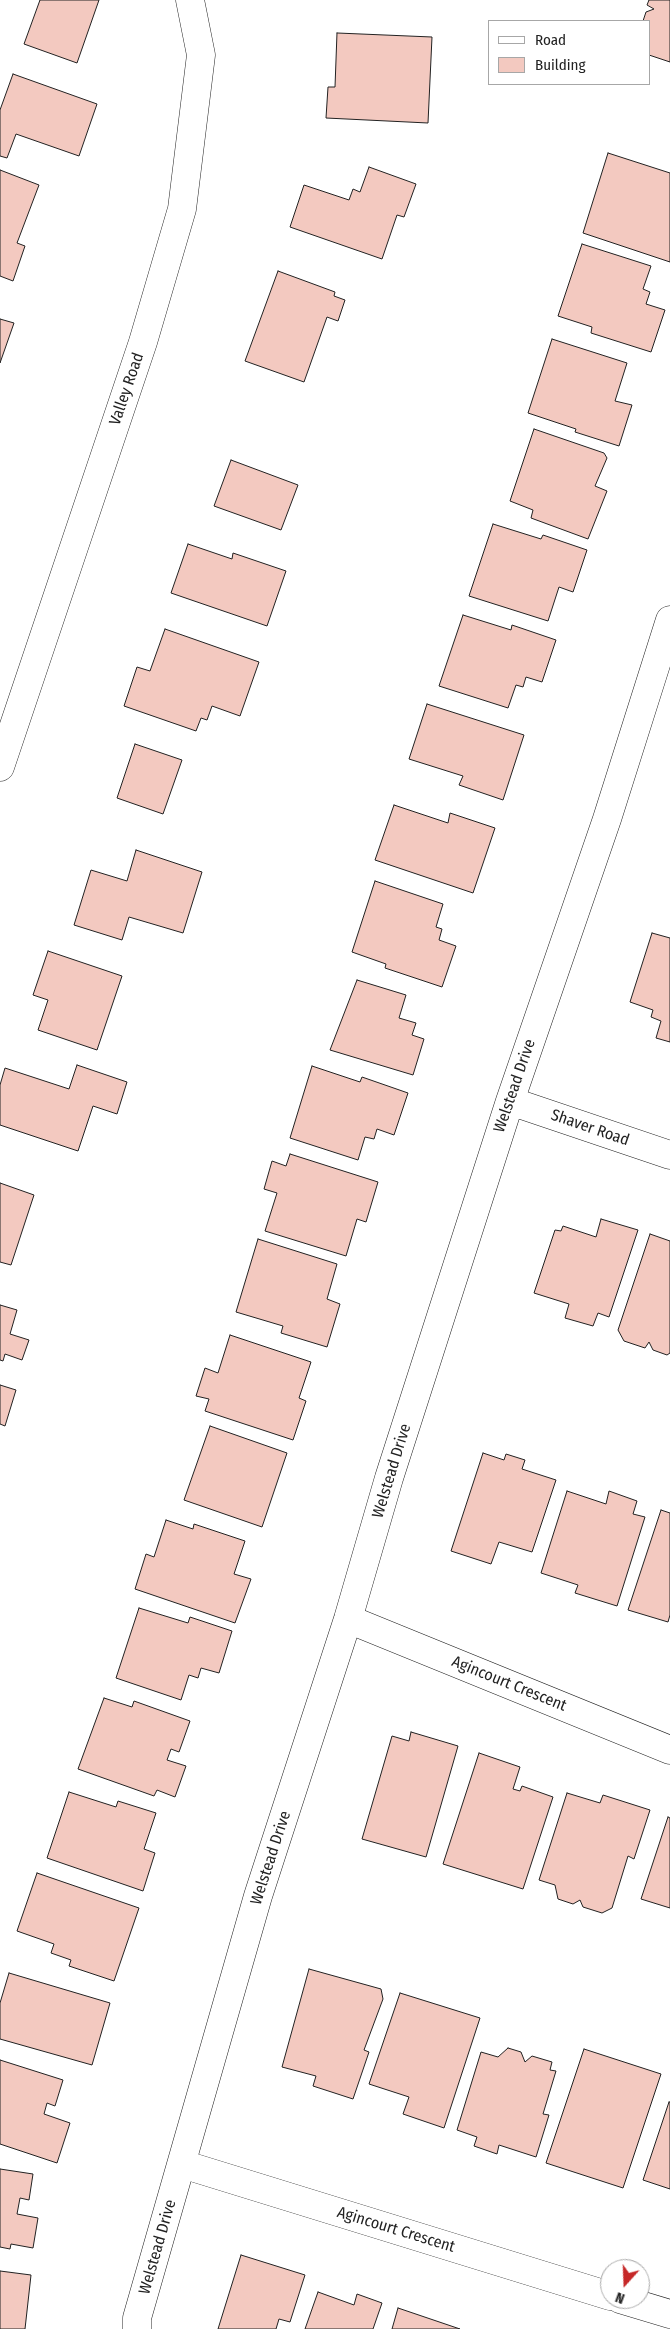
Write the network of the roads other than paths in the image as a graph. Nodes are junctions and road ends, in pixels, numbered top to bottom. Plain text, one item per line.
1 (190, 0) edge
2 (670, 620) edge
3 (0, 767) edge
4 (510, 1101) junction
5 (670, 1155) edge
6 (348, 1619) junction
7 (670, 1750) edge
8 (182, 2164) junction
9 (600, 2293) edge
10 (650, 2308) edge
11 (670, 2314) edge
12 (137, 2329) edge

1 - 3 street, Valley Road
2 - 4 street, Welstead Drive
4 - 5 street, Shaver Road
4 - 6 street, Welstead Drive
6 - 7 street, Agincourt Crescent
6 - 8 street, Welstead Drive
8 - 9 street, Agincourt Crescent
8 - 12 street, Welstead Drive
10 - 11 street

